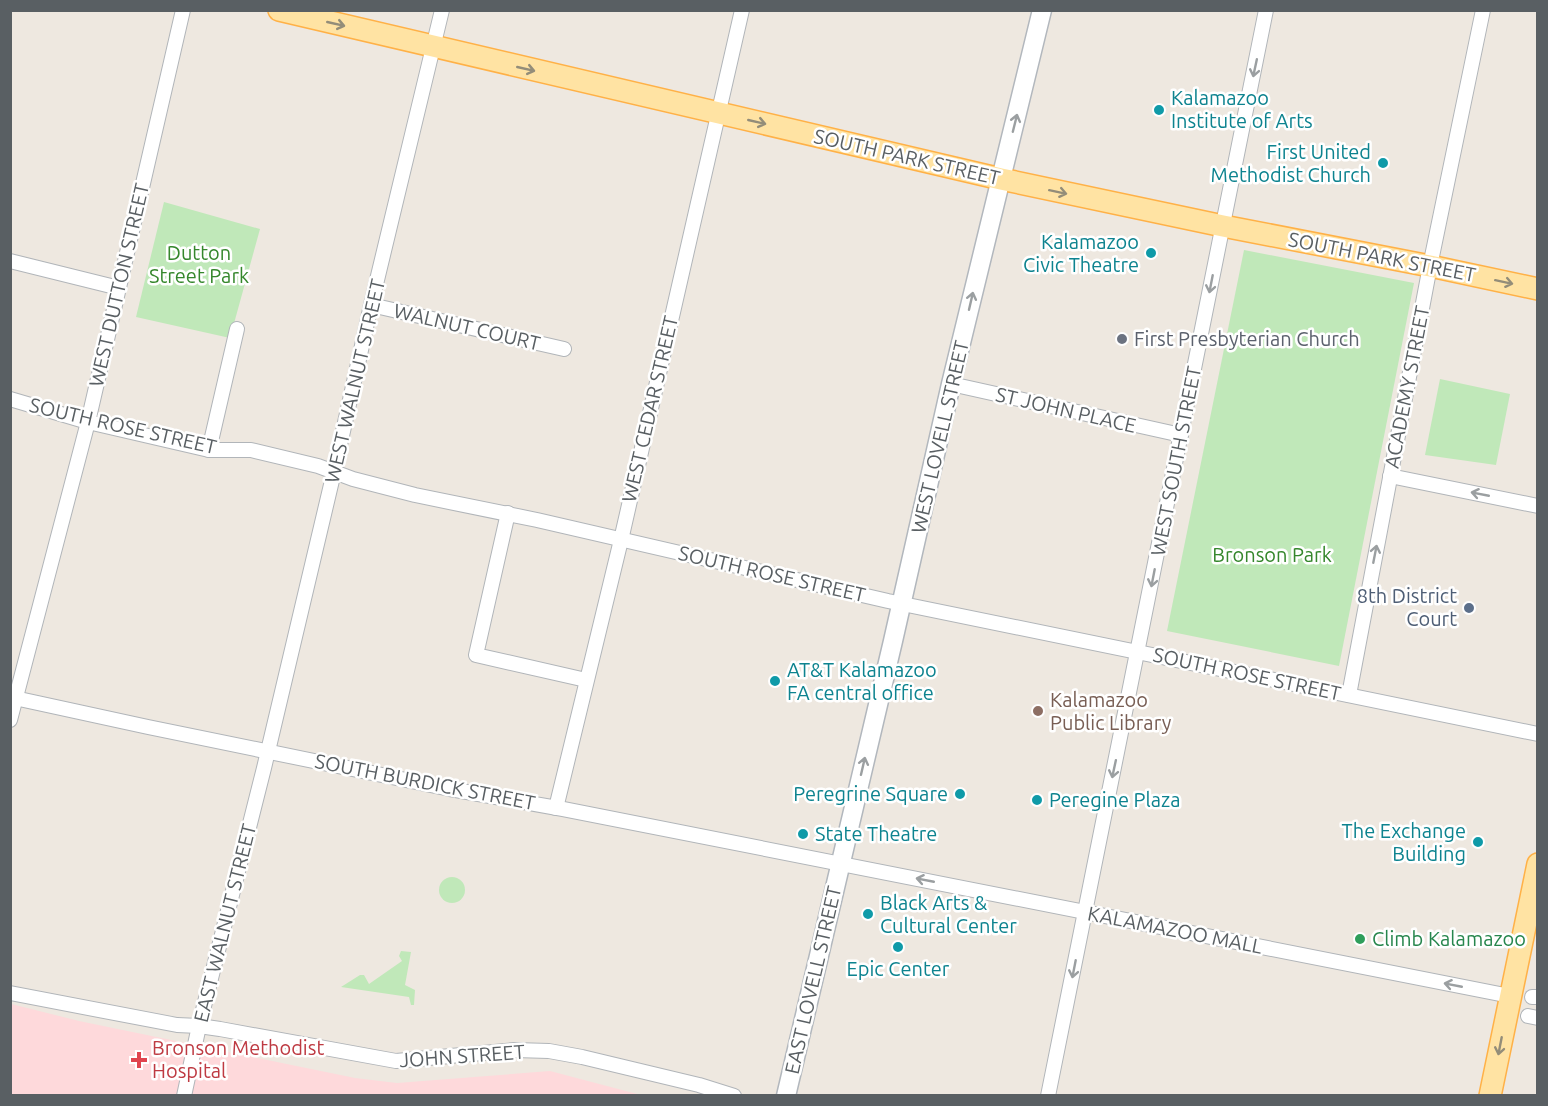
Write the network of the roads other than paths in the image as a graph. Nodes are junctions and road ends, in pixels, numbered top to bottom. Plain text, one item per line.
1 (183, 10) edge
2 (279, 10) edge
3 (442, 10) edge
4 (742, 10) edge
5 (1042, 10) edge
6 (1266, 10) edge
7 (1483, 10) edge
8 (434, 47) junction
9 (718, 113) junction
10 (1001, 179) junction
11 (1223, 226) junction
12 (10, 261) edge
13 (1430, 266) junction
14 (118, 288) junction
15 (1538, 289) edge
16 (371, 305) junction
17 (237, 329) dead end
18 (564, 349) dead end
19 (951, 384) junction
20 (10, 399) edge
21 (88, 422) junction
22 (1181, 435) junction
23 (209, 450) junction
24 (334, 472) junction
25 (1390, 476) junction
26 (1538, 506) edge
27 (508, 513) junction
28 (621, 540) junction
29 (902, 604) junction
30 (1138, 651) junction
31 (586, 680) junction
32 (1349, 694) junction
33 (13, 698) edge
34 (10, 720) edge
35 (1538, 734) edge
36 (267, 751) junction
37 (556, 808) junction
38 (840, 864) junction
39 (1538, 864) edge
40 (1086, 911) junction
41 (10, 993) edge
42 (1510, 996) junction
43 (199, 1026) junction
44 (184, 1095) edge
45 (734, 1095) edge
46 (786, 1095) edge
47 (1048, 1095) edge
48 (1490, 1095) edge

1 - 14 street, WEST DUTTON STREET
2 -> 8 main road, SOUTH PARK STREET
3 - 8 street, WEST WALNUT STREET
4 - 9 street, WEST CEDAR STREET
10 -> 5 street, WEST LOVELL STREET
6 -> 11 street, WEST SOUTH STREET
7 - 13 street, ACADEMY STREET
8 -> 9 main road, SOUTH PARK STREET
8 - 16 street, WEST WALNUT STREET
9 -> 10 main road, SOUTH PARK STREET
9 - 28 street, WEST CEDAR STREET
10 -> 11 main road, SOUTH PARK STREET
19 -> 10 street, WEST LOVELL STREET
11 - 13 main road, SOUTH PARK STREET
11 -> 22 street, WEST SOUTH STREET
12 - 14 street
13 -> 15 main road, SOUTH PARK STREET
13 - 25 street, ACADEMY STREET
14 - 21 street, WEST DUTTON STREET
16 - 18 street, WALNUT COURT
16 - 24 street, WEST WALNUT STREET
17 - 23 street
19 - 22 street, ST JOHN PLACE
19 - 29 street, WEST LOVELL STREET
20 - 21 street, SOUTH ROSE STREET
21 - 23 street, SOUTH ROSE STREET
21 - 33 street, WEST DUTTON STREET
22 -> 30 street, WEST SOUTH STREET
23 - 24 street, SOUTH ROSE STREET
24 - 27 street, SOUTH ROSE STREET
24 - 36 street, WEST WALNUT STREET
26 -> 25 street
32 -> 25 street, ACADEMY STREET
27 - 28 street, SOUTH ROSE STREET
27 - 31 street
28 - 29 street, SOUTH ROSE STREET
28 - 31 street, WEST CEDAR STREET
29 - 30 street, SOUTH ROSE STREET
38 -> 29 street, WEST LOVELL STREET
30 - 32 street, SOUTH ROSE STREET
30 -> 40 street, WEST SOUTH STREET
31 - 37 street, WEST CEDAR STREET
32 - 35 street, SOUTH ROSE STREET
33 - 34 street, WEST DUTTON STREET
33 - 36 street, SOUTH BURDICK STREET
36 - 37 street, SOUTH BURDICK STREET
36 - 43 street, EAST WALNUT STREET
37 - 38 street, SOUTH BURDICK STREET
40 -> 38 street, KALAMAZOO MALL
38 - 46 street, EAST LOVELL STREET
39 - 42 main road
42 -> 40 street, KALAMAZOO MALL
40 -> 47 street, WEST SOUTH STREET
41 - 43 street, JOHN STREET
42 -> 48 main road
43 - 44 street, EAST WALNUT STREET
43 - 45 street, JOHN STREET

